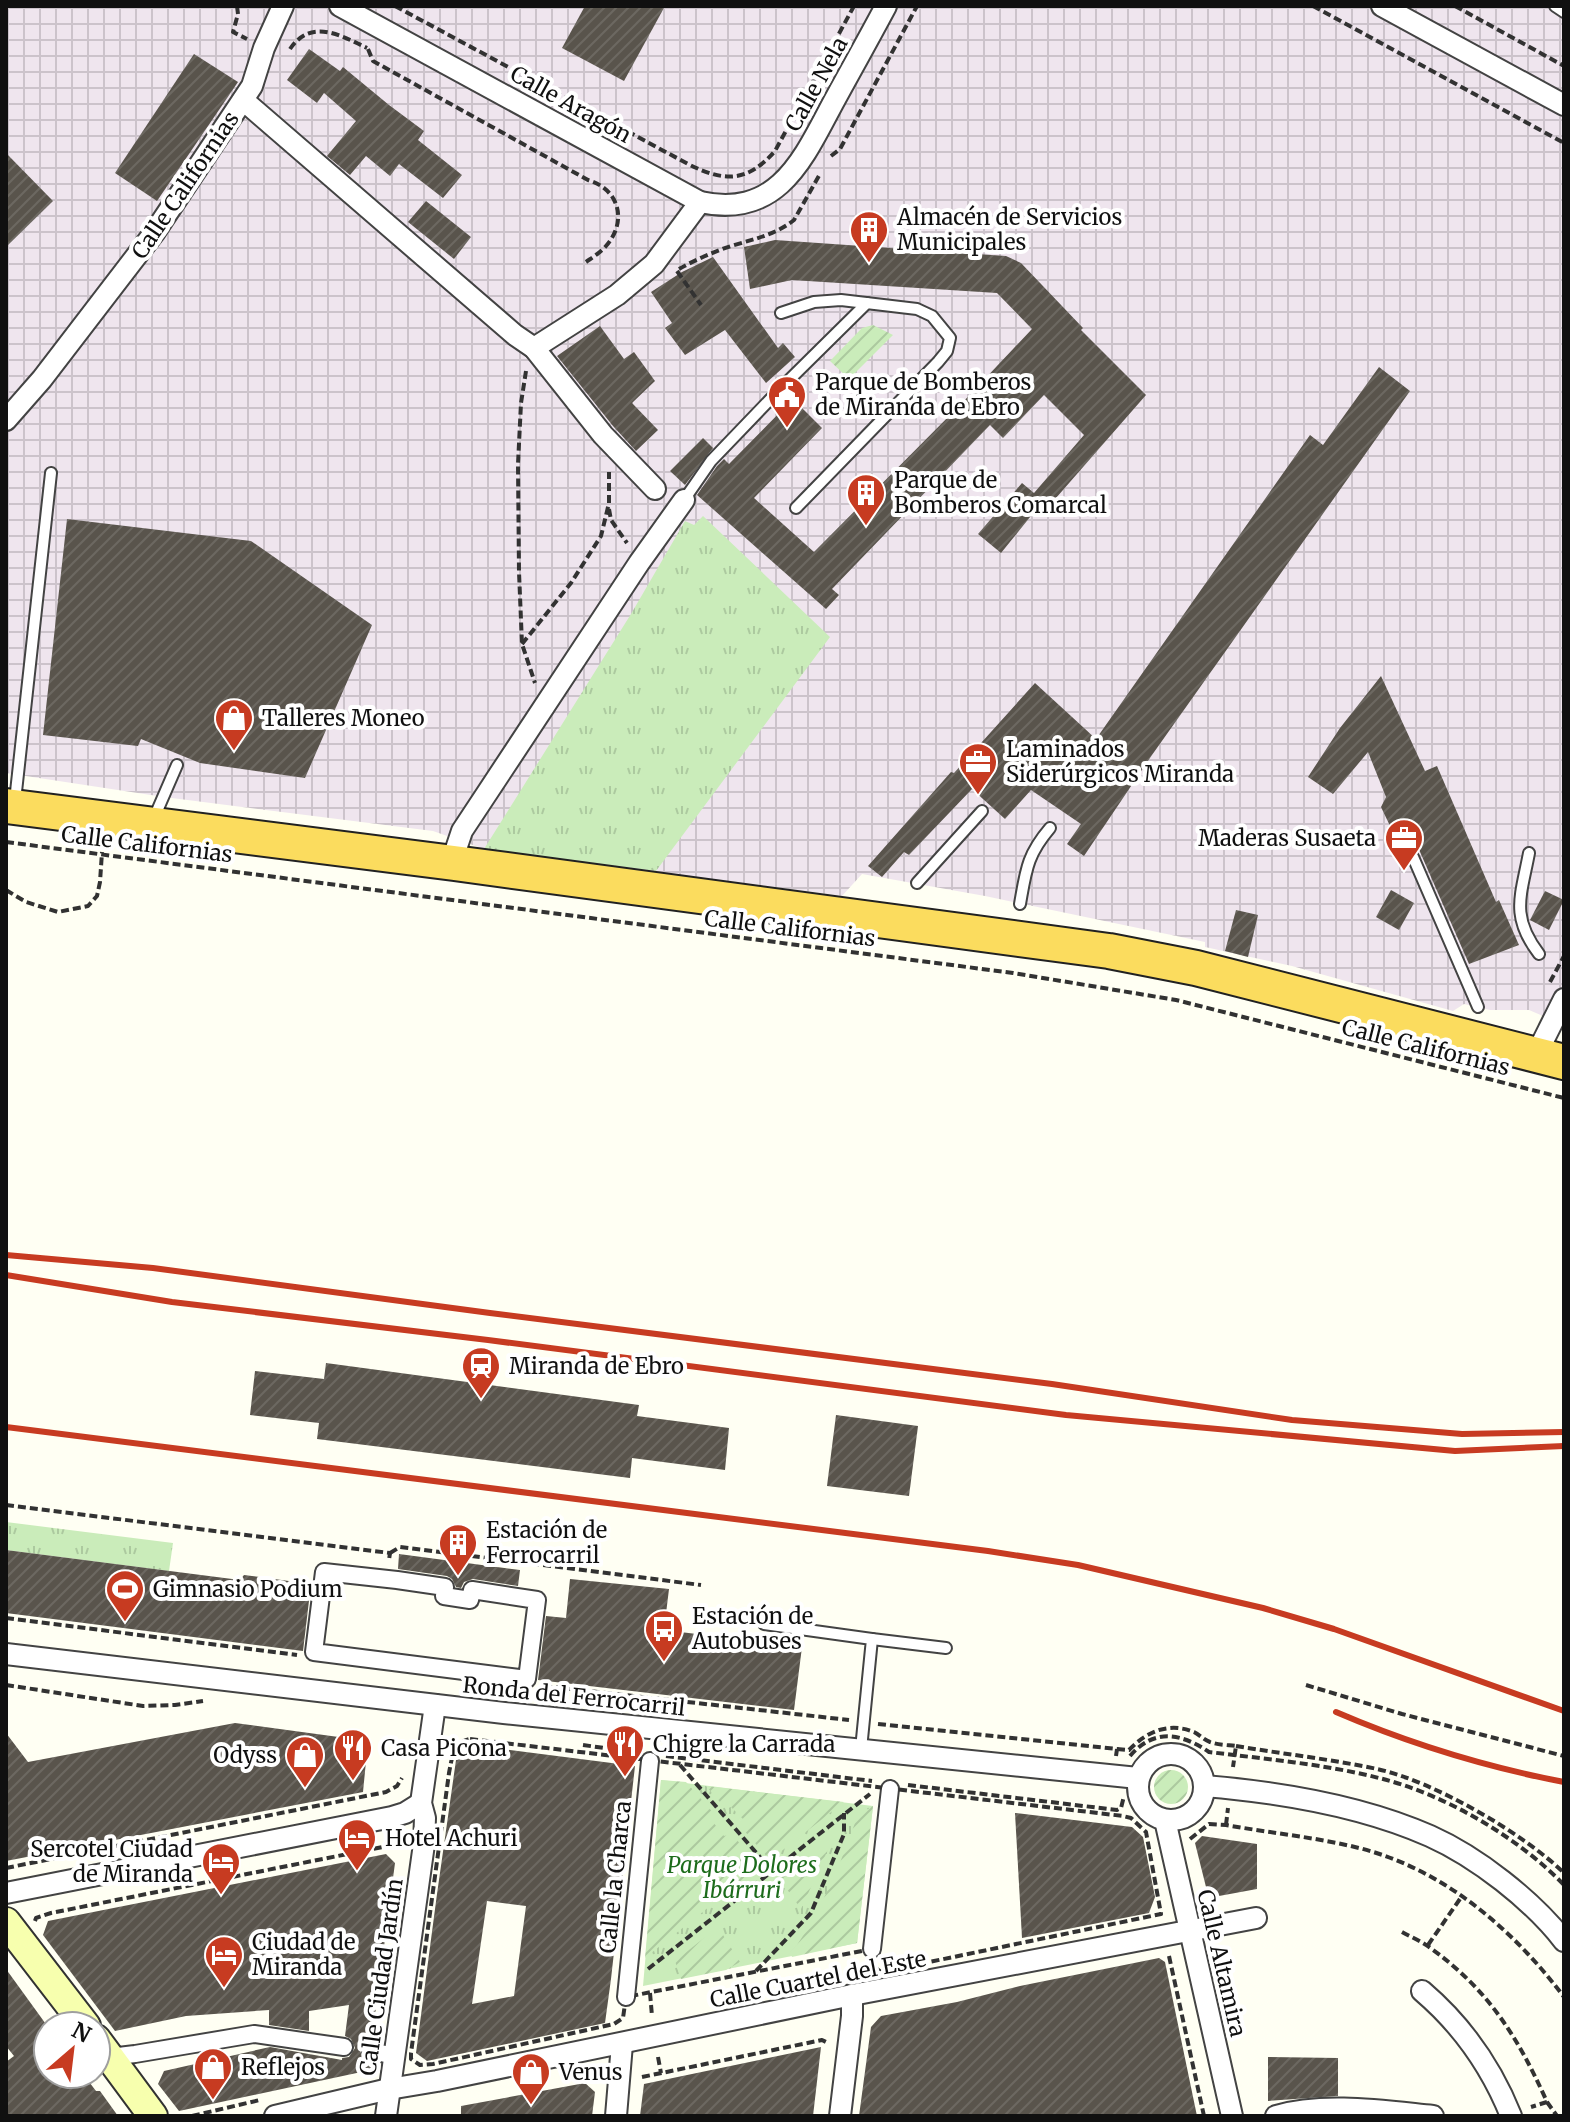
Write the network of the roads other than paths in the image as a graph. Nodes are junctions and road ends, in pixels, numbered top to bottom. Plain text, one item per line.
1 (283, 6) edge
2 (340, 6) edge
3 (886, 6) edge
4 (1382, 6) edge
5 (1555, 6) edge
6 (1564, 12) edge
7 (243, 100) junction
8 (1564, 105) edge
9 (784, 182) joint
10 (700, 202) junction
11 (867, 303) junction
12 (781, 313) dead end
13 (536, 350) junction
14 (6, 420) edge
15 (51, 473) dead end
16 (655, 489) dead end
17 (684, 500) joint
18 (796, 508) dead end
19 (6, 754) edge
20 (20, 756) junction
21 (177, 765) dead end
22 (982, 811) dead end
23 (9, 813) edge
24 (151, 825) junction
25 (1050, 828) dead end
26 (1529, 853) dead end
27 (1413, 857) dead end
28 (453, 868) junction
29 (917, 883) dead end
30 (1020, 904) dead end
31 (1539, 954) dead end
32 (1564, 999) edge
33 (1478, 1007) dead end
34 (1558, 1064) edge
35 (387, 1578) joint
36 (764, 1624) dead end
37 (872, 1639) junction
38 (946, 1648) dead end
39 (6, 1654) edge
40 (435, 1705) junction
41 (861, 1749) junction
42 (650, 1761) road end
43 (1138, 1778) junction
44 (1204, 1786) junction
45 (890, 1789) dead end
46 (421, 1803) junction
47 (1165, 1820) junction
48 (6, 1893) edge
49 (1256, 1918) dead end
50 (6, 1922) edge
51 (1189, 1930) junction
52 (1564, 1941) edge
53 (872, 1949) road end
54 (1422, 1991) dead end
55 (852, 1995) junction
56 (626, 1997) road end
57 (74, 2010) edge
58 (622, 2044) junction
59 (112, 2047) edge
60 (344, 2047) dead end
61 (371, 2051) dead end
62 (395, 2056) junction
63 (112, 2060) edge
64 (389, 2089) junction
65 (270, 2108) edge
66 (1510, 2115) edge
67 (153, 2116) edge
68 (386, 2116) edge
69 (616, 2116) edge
70 (840, 2116) edge
71 (1232, 2116) edge
72 (1276, 2116) edge
73 (1433, 2116) edge

1 - 7 street, Calle Californias
2 - 10 street, Calle Aragón
3 - 9 street, Calle Nela
4 - 8 street
5 - 6 lane
7 - 13 street, Calle Californias
7 - 14 street, Calle Californias
9 - 10 street, Calle Aragón
10 - 13 street
11 - 12 lane
11 - 17 lane
11 - 18 lane
13 - 16 street, Calle Californias
15 - 20 lane
17 - 28 street
19 - 20 lane
20 - 23 lane
21 - 24 lane
22 - 29 lane
23 - 24 highway, Calle Californias
23 - 34 highway, Calle Californias
24 - 28 highway, Calle Californias
25 - 30 lane
26 - 31 lane
27 - 33 lane
28 - 34 highway, Calle Californias
32 - 34 street
35 - 35 street
36 - 37 lane
37 - 38 lane
37 - 41 lane
39 - 40 street, Ronda del Ferrocarril
40 - 41 street, Ronda del Ferrocarril
40 - 46 street, Calle Ciudad Jardín
41 - 43 street, Ronda del Ferrocarril
42 - 56 street, Calle la Charca
43 - 44 street
43 - 47 street
44 - 47 street
44 - 52 street
45 - 53 street
46 - 48 street
46 - 62 street, Calle Ciudad Jardín
47 - 51 street, Calle Altamira
49 - 51 street, Calle Cuartel del Este
50 - 57 main road
51 - 55 street, Calle Cuartel del Este
51 - 71 street, Calle Altamira
54 - 66 street
55 - 58 street, Calle Cuartel del Este
55 - 70 street
58 - 64 street, Calle Cuartel del Este
58 - 69 street
59 - 60 street
61 - 62 street
62 - 64 street, Calle Ciudad Jardín
63 - 67 main road
64 - 65 street, Calle Cuartel del Este
64 - 68 street, Calle Ciudad Jardín
72 - 73 street

